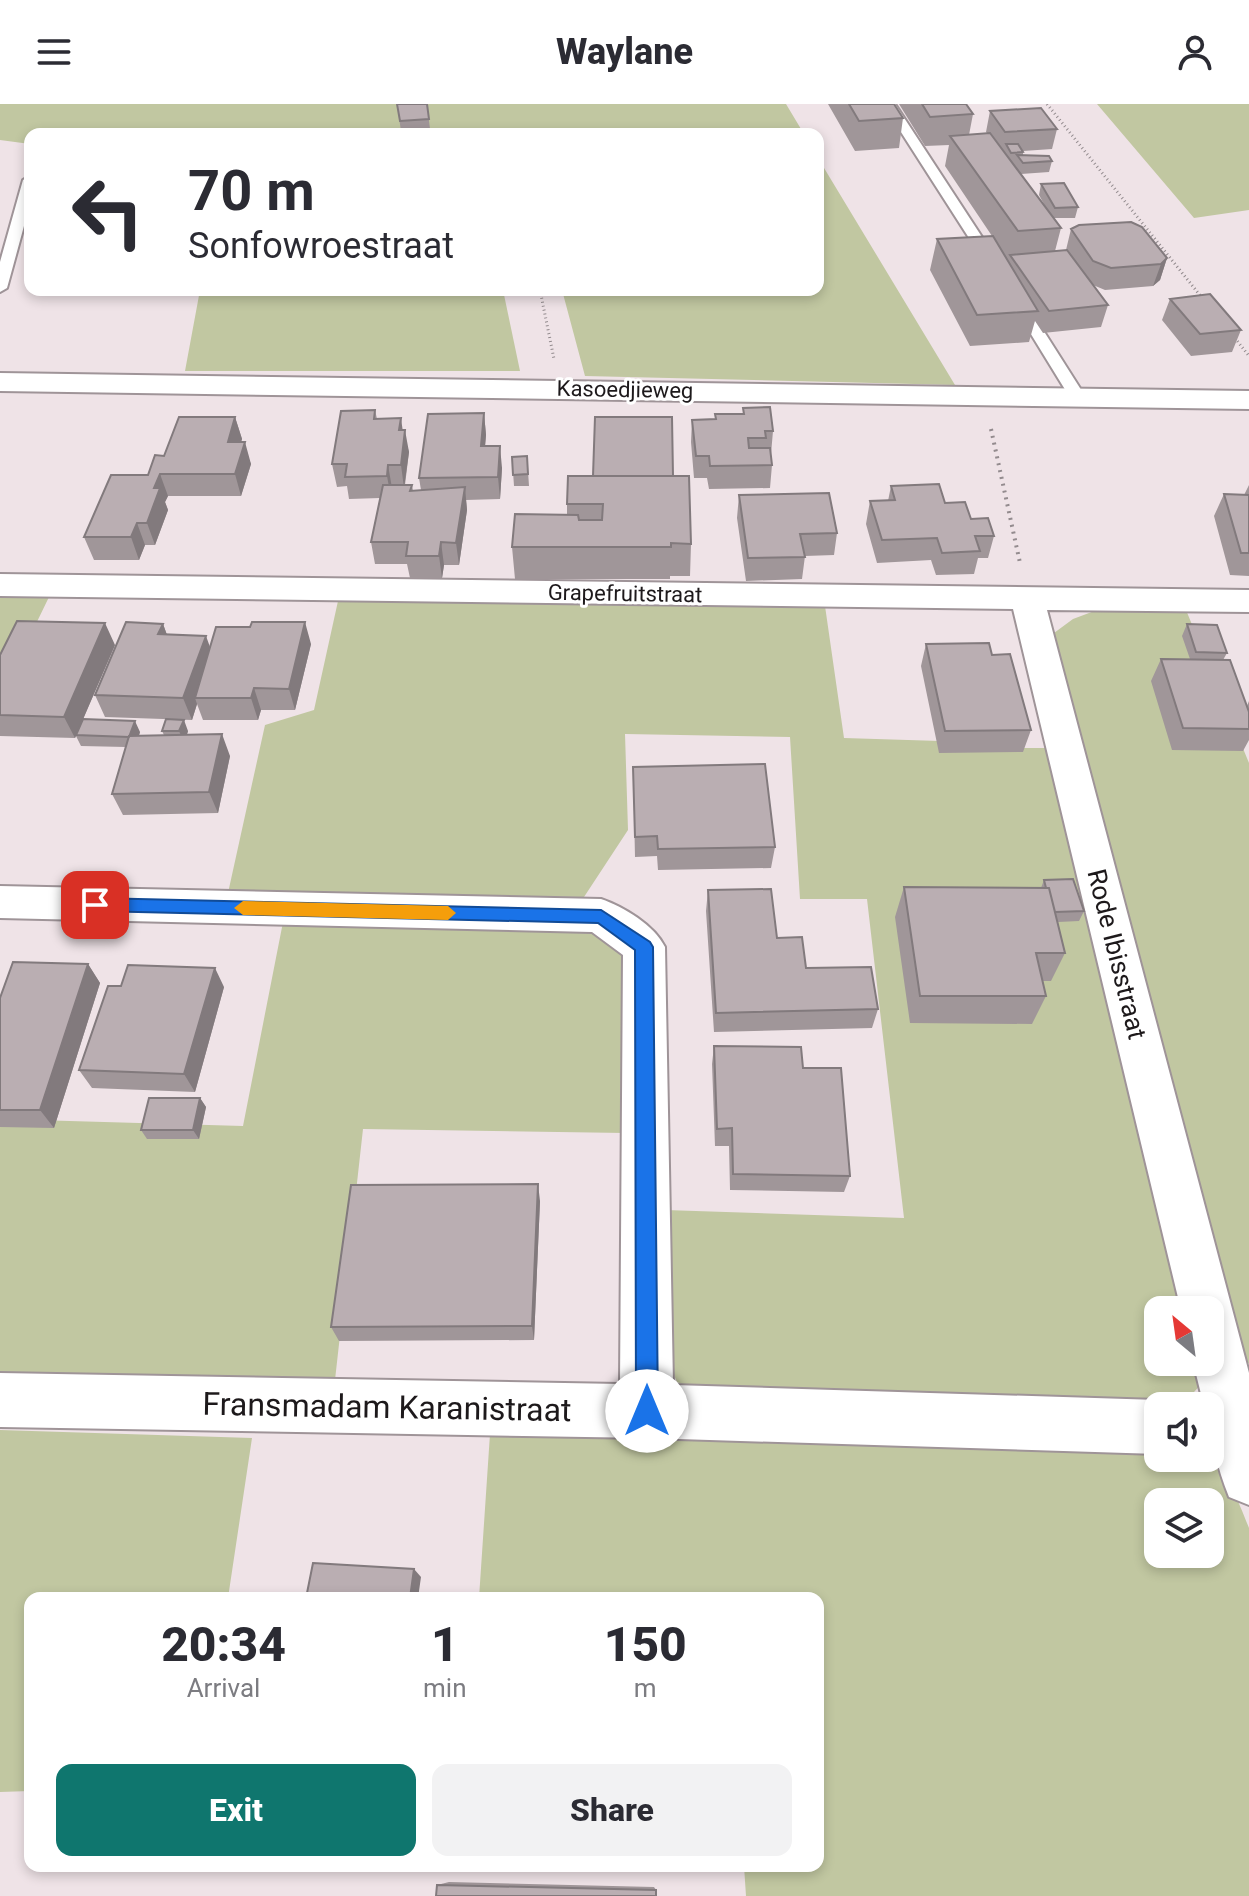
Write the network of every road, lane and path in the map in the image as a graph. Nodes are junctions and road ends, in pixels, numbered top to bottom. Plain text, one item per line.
1 (889, 104) edge
2 (1047, 104) edge
3 (24, 202) edge
4 (0, 288) edge
5 (541, 296) edge
6 (1209, 306) edge
7 (1229, 331) edge
8 (1249, 356) edge
9 (0, 382) edge
10 (558, 388) junction
11 (984, 396) junction
12 (1077, 396) junction
13 (1249, 400) edge
14 (0, 585) edge
15 (1027, 597) junction
16 (1249, 601) edge
17 (0, 902) edge
18 (1203, 1296) edge
19 (1221, 1376) edge
20 (0, 1400) edge
21 (647, 1411) junction
22 (1144, 1427) edge
23 (1236, 1442) edge

1 - 12 lane
2 - 6 path
3 - 4 lane
5 - 10 path
7 - 8 path
9 - 10 street, Kasoedjieweg
10 - 11 street, Kasoedjieweg
11 - 12 street, Kasoedjieweg
11 - 15 path
12 - 13 street, Kasoedjieweg
14 - 15 street, Grapefruitstraat
15 - 16 street, Grapefruitstraat
15 - 18 street, Rode Ibisstraat
17 - 21 street
19 - 23 street
20 - 21 street, Fransmadam Karanistraat
21 - 22 street, Fransmadam Karanistraat

